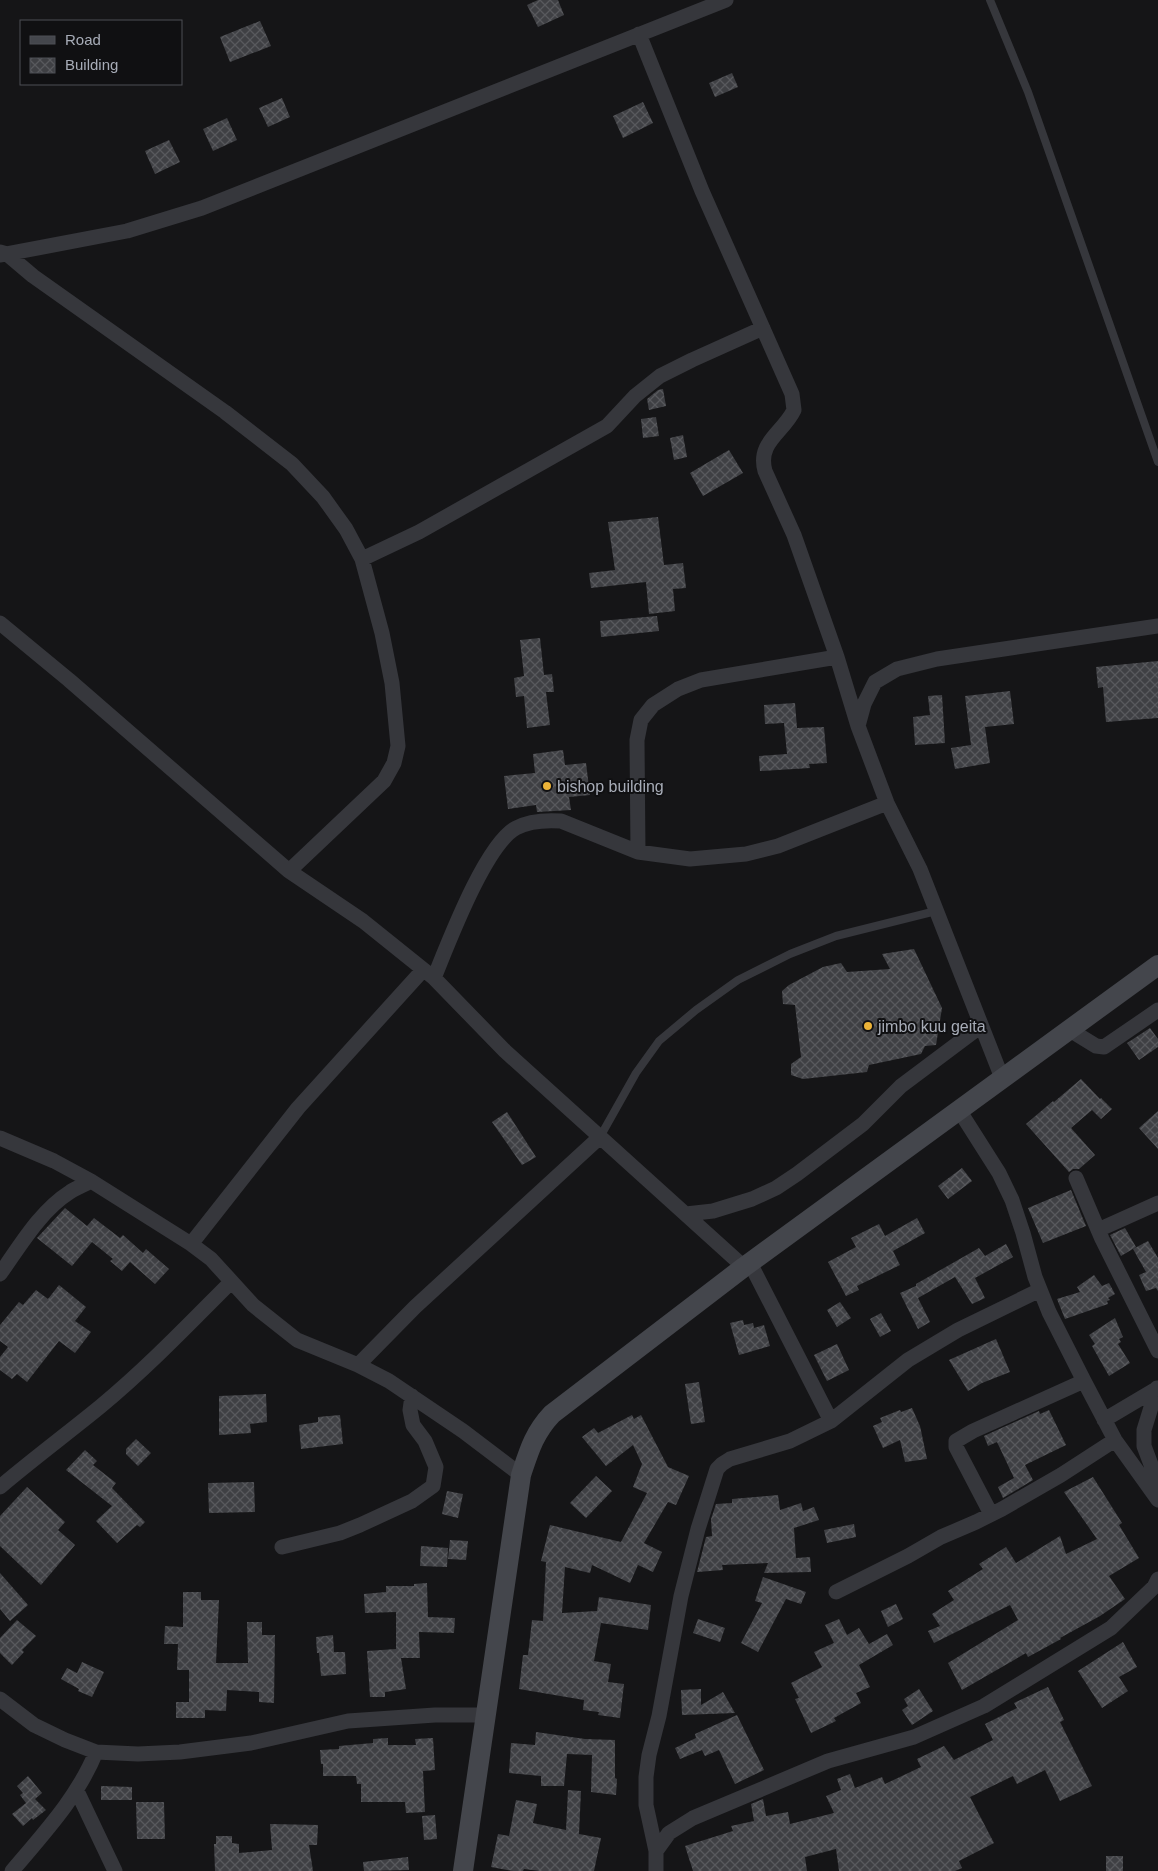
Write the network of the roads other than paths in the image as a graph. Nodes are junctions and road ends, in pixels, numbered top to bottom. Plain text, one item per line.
1 (726, 0) edge
2 (990, 0) edge
3 (639, 34) junction
4 (2, 254) edge
5 (763, 328) junction
6 (1158, 462) edge
7 (362, 559) junction
8 (0, 623) edge
9 (1158, 626) edge
10 (837, 656) junction
11 (858, 726) junction
12 (887, 803) junction
13 (638, 852) junction
14 (289, 871) junction
15 (936, 911) junction
16 (1158, 965) edge
17 (429, 974) junction
18 (1158, 1010) edge
19 (981, 1026) junction
20 (1070, 1030) junction
21 (1002, 1078) junction
22 (959, 1110) junction
23 (600, 1137) junction
24 (0, 1138) edge
25 (1076, 1178) dead end
26 (90, 1182) junction
27 (1158, 1203) edge
28 (686, 1214) junction
29 (1098, 1230) junction
30 (191, 1244) junction
31 (747, 1265) junction
32 (0, 1274) edge
33 (231, 1282) junction
34 (1040, 1290) junction
35 (1158, 1351) edge
36 (358, 1365) junction
37 (1084, 1381) junction
38 (1158, 1388) edge
39 (412, 1396) junction
40 (1104, 1420) junction
41 (831, 1421) junction
42 (1115, 1440) junction
43 (521, 1475) junction
44 (1158, 1483) edge
45 (0, 1487) edge
46 (1158, 1500) edge
47 (991, 1514) junction
48 (282, 1547) dead end
49 (1158, 1580) edge
50 (836, 1592) dead end
51 (0, 1699) edge
52 (486, 1715) junction
53 (96, 1752) junction
54 (77, 1790) junction
55 (656, 1851) junction
56 (12, 1871) edge
57 (115, 1871) edge
58 (463, 1871) edge
59 (656, 1871) edge

1 - 3 street
2 - 6 lane
3 - 4 street
3 - 5 street
4 - 7 street
5 - 7 street
5 - 10 street
7 - 14 street
8 - 14 street
9 - 11 street
10 - 11 street
10 - 13 street
11 - 12 street
12 - 13 street
12 - 15 street
13 - 17 street
14 - 17 street
15 - 19 street
15 - 23 lane
16 - 20 street
17 - 23 street
17 - 30 street
18 - 20 street
19 - 21 street
19 - 28 street
20 - 21 street
21 - 22 street
22 - 31 street
22 - 34 street
23 - 28 street
23 - 36 street
24 - 26 street
25 - 29 street
26 - 30 street
26 - 32 street
27 - 29 street
28 - 31 street
29 - 35 street
30 - 33 street
31 - 41 street
31 - 43 street
33 - 36 street
33 - 45 street
34 - 37 street
34 - 41 street
36 - 39 street
37 - 40 street
37 - 47 street
38 - 40 street
38 - 44 street
39 - 43 street
39 - 48 street
40 - 42 street
41 - 55 street
42 - 46 street
42 - 47 street
43 - 52 street
47 - 50 street
49 - 55 street
51 - 53 street
52 - 53 street
52 - 58 street
53 - 54 street
54 - 56 street
54 - 57 street
55 - 59 street

